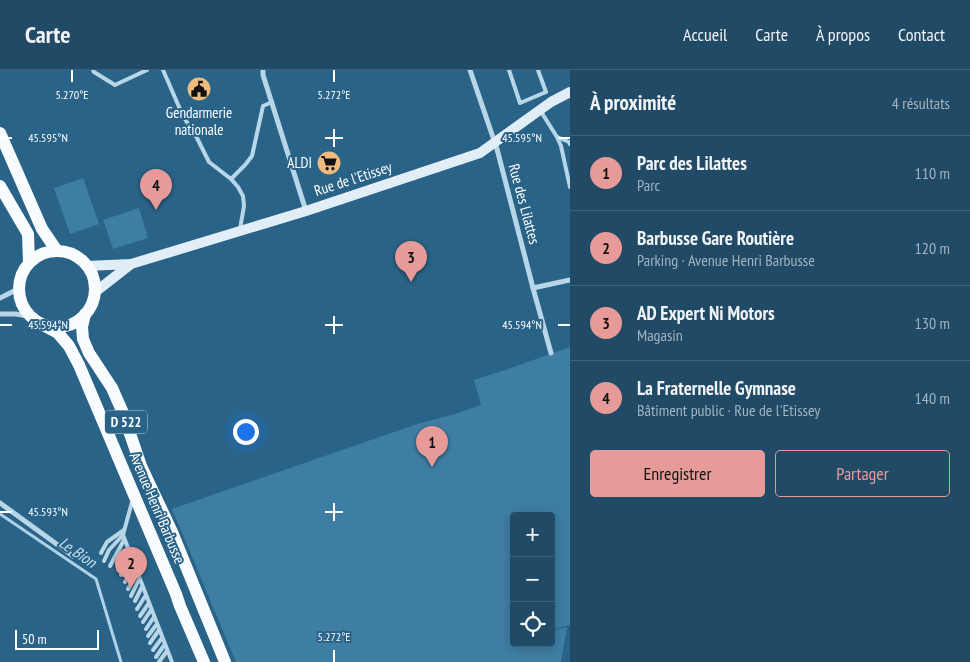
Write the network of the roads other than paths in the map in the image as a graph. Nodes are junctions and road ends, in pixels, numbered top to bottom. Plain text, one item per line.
1 (93, 70) edge
2 (147, 70) edge
3 (163, 70) edge
4 (263, 70) edge
5 (470, 70) edge
6 (509, 70) edge
7 (538, 70) edge
8 (546, 92) junction
9 (570, 92) edge
10 (272, 102) junction
11 (551, 102) junction
12 (540, 110) junction
13 (0, 133) edge
14 (557, 137) junction
15 (495, 142) junction
16 (570, 144) edge
17 (231, 180) junction
18 (0, 186) edge
19 (570, 187) edge
20 (306, 211) junction
21 (240, 231) junction
22 (57, 251) junction
23 (29, 262) junction
24 (131, 264) junction
25 (87, 266) junction
26 (570, 280) edge
27 (533, 288) junction
28 (18, 289) junction
29 (94, 293) junction
30 (0, 298) edge
31 (0, 314) edge
32 (85, 314) junction
33 (37, 321) junction
34 (551, 353) dead end
35 (134, 496) junction
36 (0, 503) edge
37 (124, 530) junction
38 (124, 537) junction
39 (128, 550) junction
40 (101, 553) dead end
41 (73, 556) dead end
42 (131, 557) junction
43 (104, 561) dead end
44 (134, 565) junction
45 (110, 566) dead end
46 (118, 570) dead end
47 (137, 572) junction
48 (122, 576) dead end
49 (140, 579) junction
50 (125, 582) dead end
51 (142, 587) junction
52 (128, 588) dead end
53 (131, 596) dead end
54 (146, 596) junction
55 (135, 601) dead end
56 (149, 603) junction
57 (137, 610) dead end
58 (151, 610) junction
59 (140, 616) dead end
60 (154, 617) junction
61 (143, 622) dead end
62 (157, 624) junction
63 (146, 629) dead end
64 (159, 630) junction
65 (148, 636) dead end
66 (162, 638) junction
67 (150, 643) dead end
68 (164, 644) junction
69 (153, 650) dead end
70 (167, 651) junction
71 (156, 657) dead end
72 (171, 660) edge
73 (159, 662) edge
74 (167, 662) edge
75 (204, 662) edge
76 (225, 662) edge

1 - 2 lane
3 - 17 lane
4 - 10 street
5 - 15 street, Rue des Lilattes
6 - 8 lane
7 - 8 lane
8 - 11 lane
9 - 11 street, Rue de l'Etissey
10 - 17 lane
10 - 20 street
11 - 12 street, Rue de l'Etissey
12 - 14 lane
12 - 15 street, Rue de l'Etissey
13 - 22 main road
14 - 16 lane
14 - 19 lane
15 - 20 street, Rue de l'Etissey
15 - 27 street, Rue des Lilattes
17 - 21 lane
18 - 23 main road
20 - 21 street, Rue de l'Etissey
21 - 24 street, Rue de l'Etissey
22 - 23 main road
22 - 25 main road
23 - 28 main road
24 - 25 street, Rue de l'Etissey
24 - 29 street, Rue de l'Etissey
25 - 29 main road
26 - 27 street
27 - 34 street, Rue des Lilattes
28 - 30 street
28 - 33 main road
29 - 32 main road
31 - 33 street
32 - 33 main road
32 - 76 main road, Avenue Henri Barbusse / D 522
33 - 35 main road, Avenue Henri Barbusse / D 522
35 - 37 lane
35 - 75 main road, Avenue Henri Barbusse / D 522
36 - 41 street
37 - 38 lane
37 - 40 lane
38 - 39 lane
38 - 43 lane
38 - 45 lane
39 - 42 lane
39 - 46 lane
42 - 44 lane
42 - 48 lane
44 - 47 lane
44 - 50 lane
47 - 49 lane
47 - 52 lane
49 - 51 lane
49 - 53 lane
51 - 54 lane
51 - 55 lane
54 - 56 lane
54 - 57 lane
56 - 58 lane
56 - 59 lane
58 - 60 lane
58 - 61 lane
60 - 62 lane
60 - 63 lane
62 - 64 lane
62 - 65 lane
64 - 66 lane
64 - 67 lane
66 - 68 lane
66 - 69 lane
68 - 70 lane
68 - 71 lane
70 - 72 lane
70 - 73 lane
72 - 74 lane

